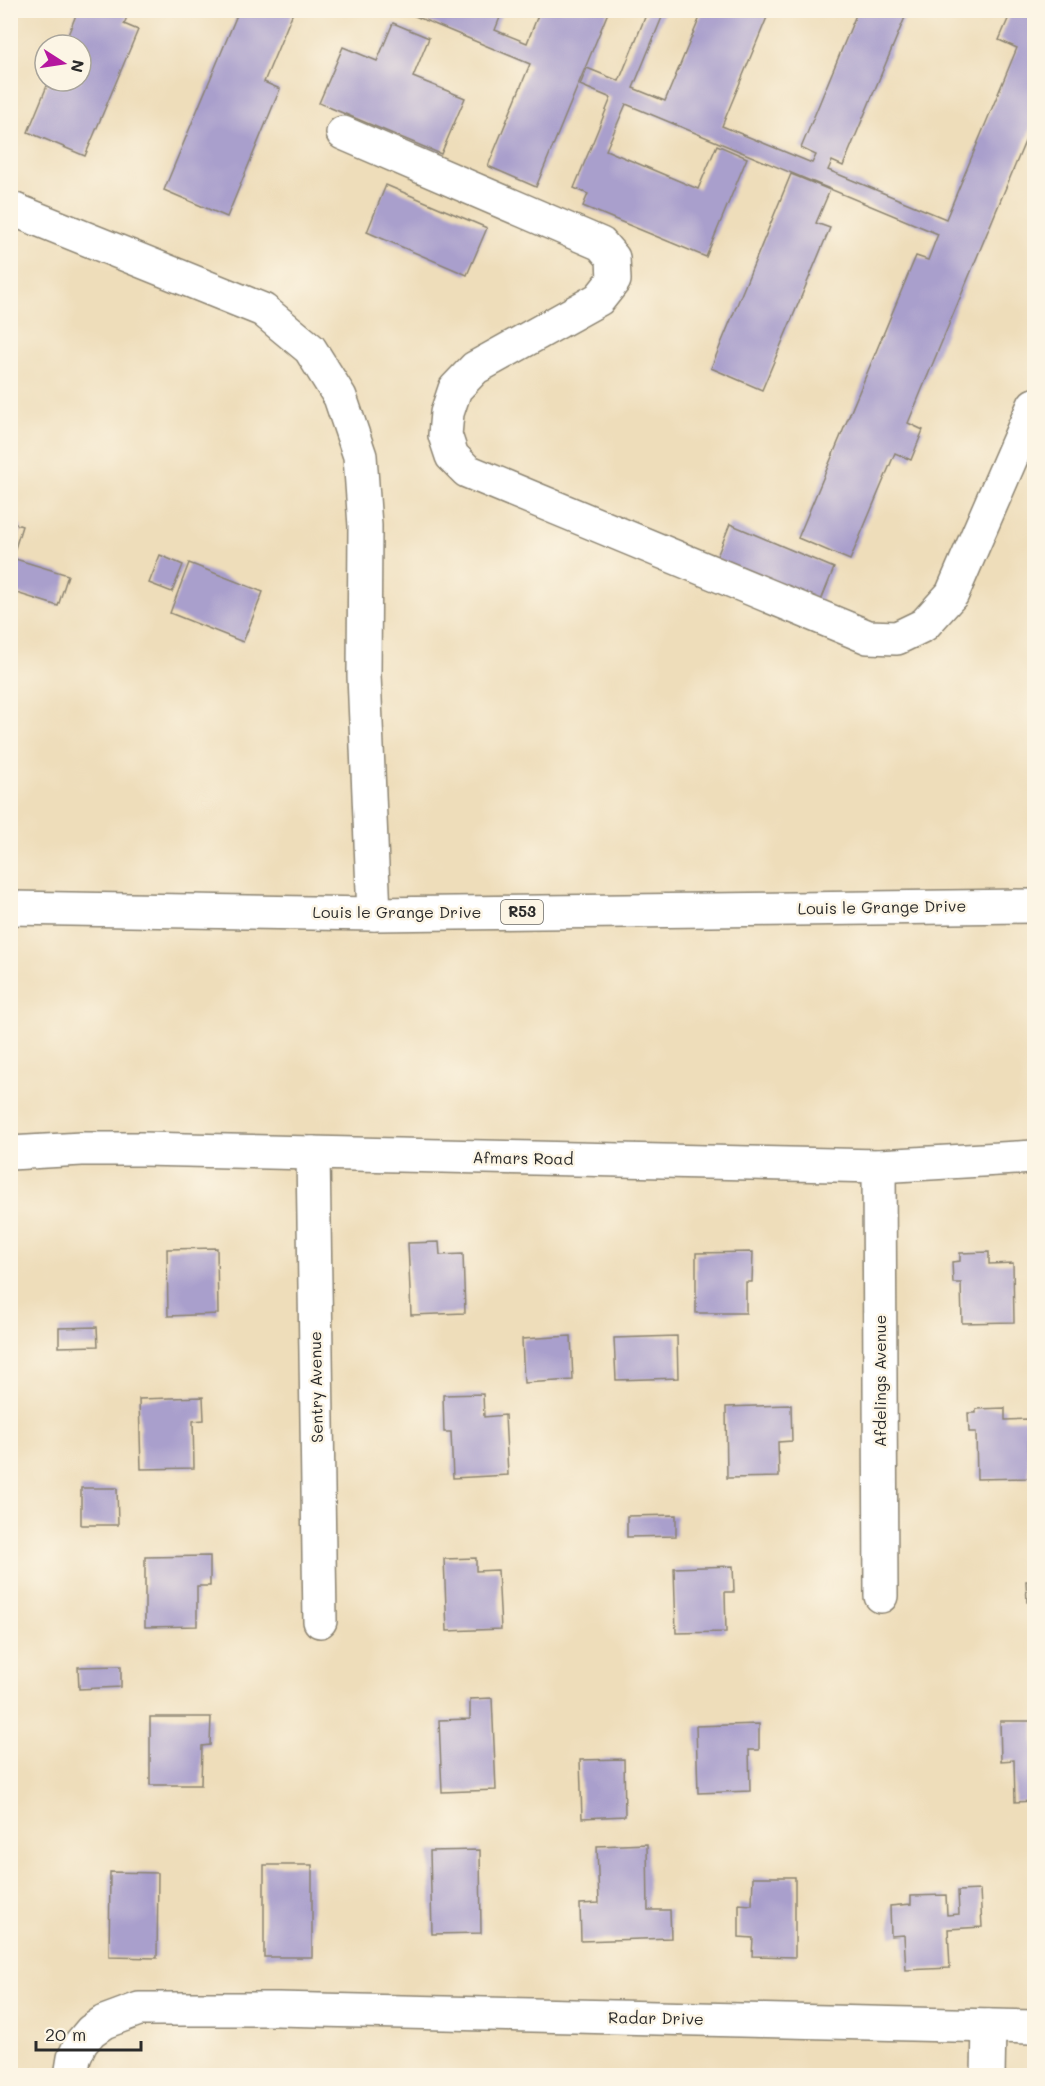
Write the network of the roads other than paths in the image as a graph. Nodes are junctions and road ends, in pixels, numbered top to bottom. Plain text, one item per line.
1 (343, 133) dead end
2 (10, 208) edge
3 (1035, 405) edge
4 (1035, 906) edge
5 (10, 908) edge
6 (374, 914) junction
7 (313, 1153) junction
8 (10, 1154) edge
9 (1035, 1157) edge
10 (879, 1166) junction
11 (881, 1596) dead end
12 (320, 1622) dead end
13 (989, 2026) junction
14 (1035, 2027) edge
15 (70, 2076) edge
16 (988, 2076) edge

1 - 3 street
2 - 6 street
4 - 6 street, Louis le Grange Drive / R53
5 - 6 street, Louis le Grange Drive / R53
7 - 8 street, Afmars Road
7 - 10 street, Afmars Road
7 - 12 street, Sentry Avenue
9 - 10 street, Afmars Road
10 - 11 street, Afdelings Avenue
13 - 14 street, Radar Drive
13 - 15 street, Radar Drive
13 - 16 street

